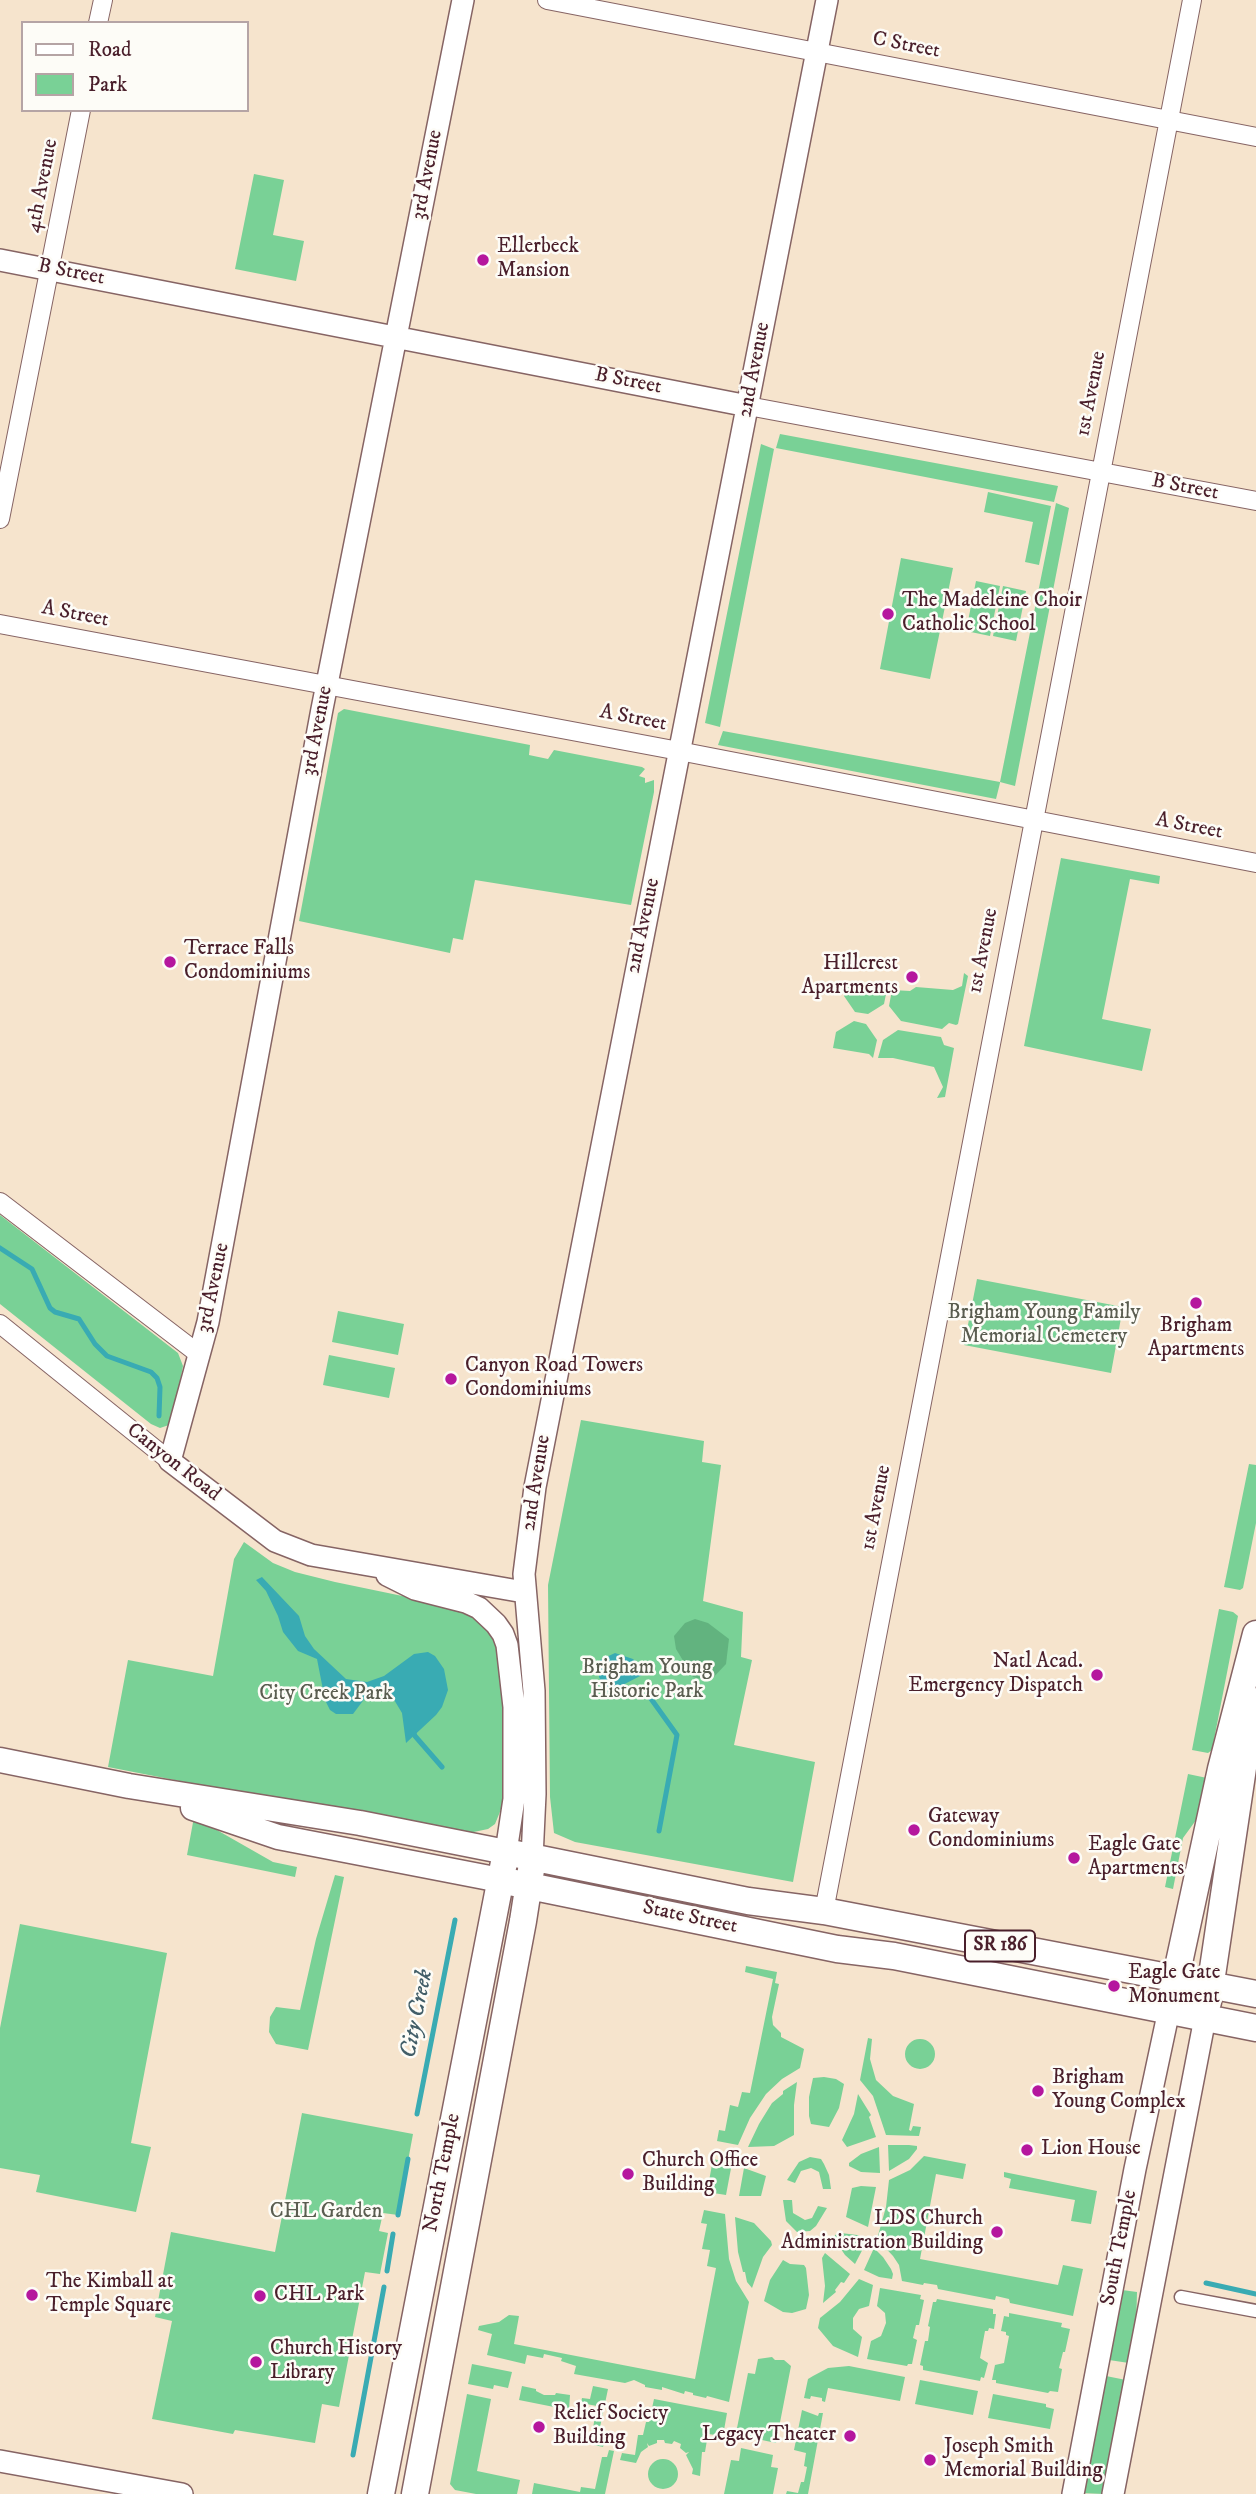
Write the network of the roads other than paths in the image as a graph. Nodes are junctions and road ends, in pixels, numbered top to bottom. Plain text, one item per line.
1 (103, 0) edge
2 (463, 0) edge
3 (547, 0) edge
4 (827, 0) edge
5 (1192, 0) edge
6 (99, 21) edge
7 (817, 52) junction
8 (81, 112) edge
9 (1169, 120) junction
10 (1256, 137) edge
11 (0, 260) edge
12 (50, 269) junction
13 (396, 337) junction
14 (748, 405) junction
15 (1100, 472) junction
16 (1256, 501) edge
17 (0, 519) edge
18 (0, 624) edge
19 (326, 685) junction
20 (679, 751) junction
21 (1032, 821) junction
22 (1256, 863) edge
23 (0, 1202) edge
24 (0, 1324) edge
25 (200, 1355) junction
26 (170, 1461) junction
27 (366, 1565) junction
28 (524, 1592) junction
29 (1256, 1634) edge
30 (1256, 1683) edge
31 (0, 1760) edge
32 (129, 1786) junction
33 (506, 1852) junction
34 (532, 1858) junction
35 (500, 1880) junction
36 (529, 1885) junction
37 (824, 1912) junction
38 (1175, 1980) junction
39 (1211, 1986) junction
40 (1256, 1994) edge
41 (1169, 2010) junction
42 (1205, 2018) junction
43 (1256, 2028) edge
44 (1181, 2297) dead end
45 (1256, 2311) edge
46 (0, 2460) edge
47 (182, 2494) edge
48 (381, 2494) edge
49 (415, 2494) edge
50 (1073, 2494) edge
51 (1114, 2494) edge

1 - 6 street
2 - 13 street, 3rd Avenue
3 - 7 street, C Street
4 - 7 street, 2nd Avenue
5 - 9 street, 1st Avenue
7 - 9 street, C Street
7 - 14 street, 2nd Avenue
8 - 12 street, 4th Avenue
9 - 10 street, C Street
9 - 15 street, 1st Avenue
11 - 12 street, B Street
12 - 13 street, B Street
12 - 17 street, 4th Avenue
13 - 14 street, B Street
13 - 19 street, 3rd Avenue
14 - 15 street, B Street
14 - 20 street, 2nd Avenue
15 - 16 street, B Street
15 - 21 street, 1st Avenue
18 - 19 street, A Street
19 - 20 street, A Street
19 - 25 street, 3rd Avenue
20 - 21 street, A Street
20 - 28 street, 2nd Avenue
21 - 22 street, A Street
21 - 37 street, 1st Avenue
23 - 25 street
24 - 26 street, Canyon Road
25 - 26 street, 3rd Avenue
26 - 27 street, Canyon Road
27 - 28 street, Canyon Road
27 - 33 street, Canyon Road
28 - 34 street, 2nd Avenue
29 - 38 main road, South Temple
30 - 39 main road, South Temple
31 - 32 main road, State Street / SR 186
32 - 33 main road, State Street / SR 186
32 - 35 main road, State Street / SR 186
33 - 34 main road, State Street / SR 186
33 - 35 main road, North Temple
34 - 36 main road, North Temple
34 - 37 main road, State Street / SR 186
35 - 36 main road, State Street / SR 186
35 - 48 main road, North Temple
36 - 41 main road, State Street / SR 186
36 - 49 main road, North Temple
37 - 38 main road, State Street / SR 186
38 - 39 main road, State Street / SR 186
38 - 41 main road, South Temple
39 - 40 main road, State Street / SR 186
39 - 42 main road, South Temple
41 - 42 main road, State Street / SR 186
41 - 50 street, South Temple
42 - 43 main road, State Street / SR 186
42 - 51 street, South Temple
44 - 45 street
46 - 47 street

